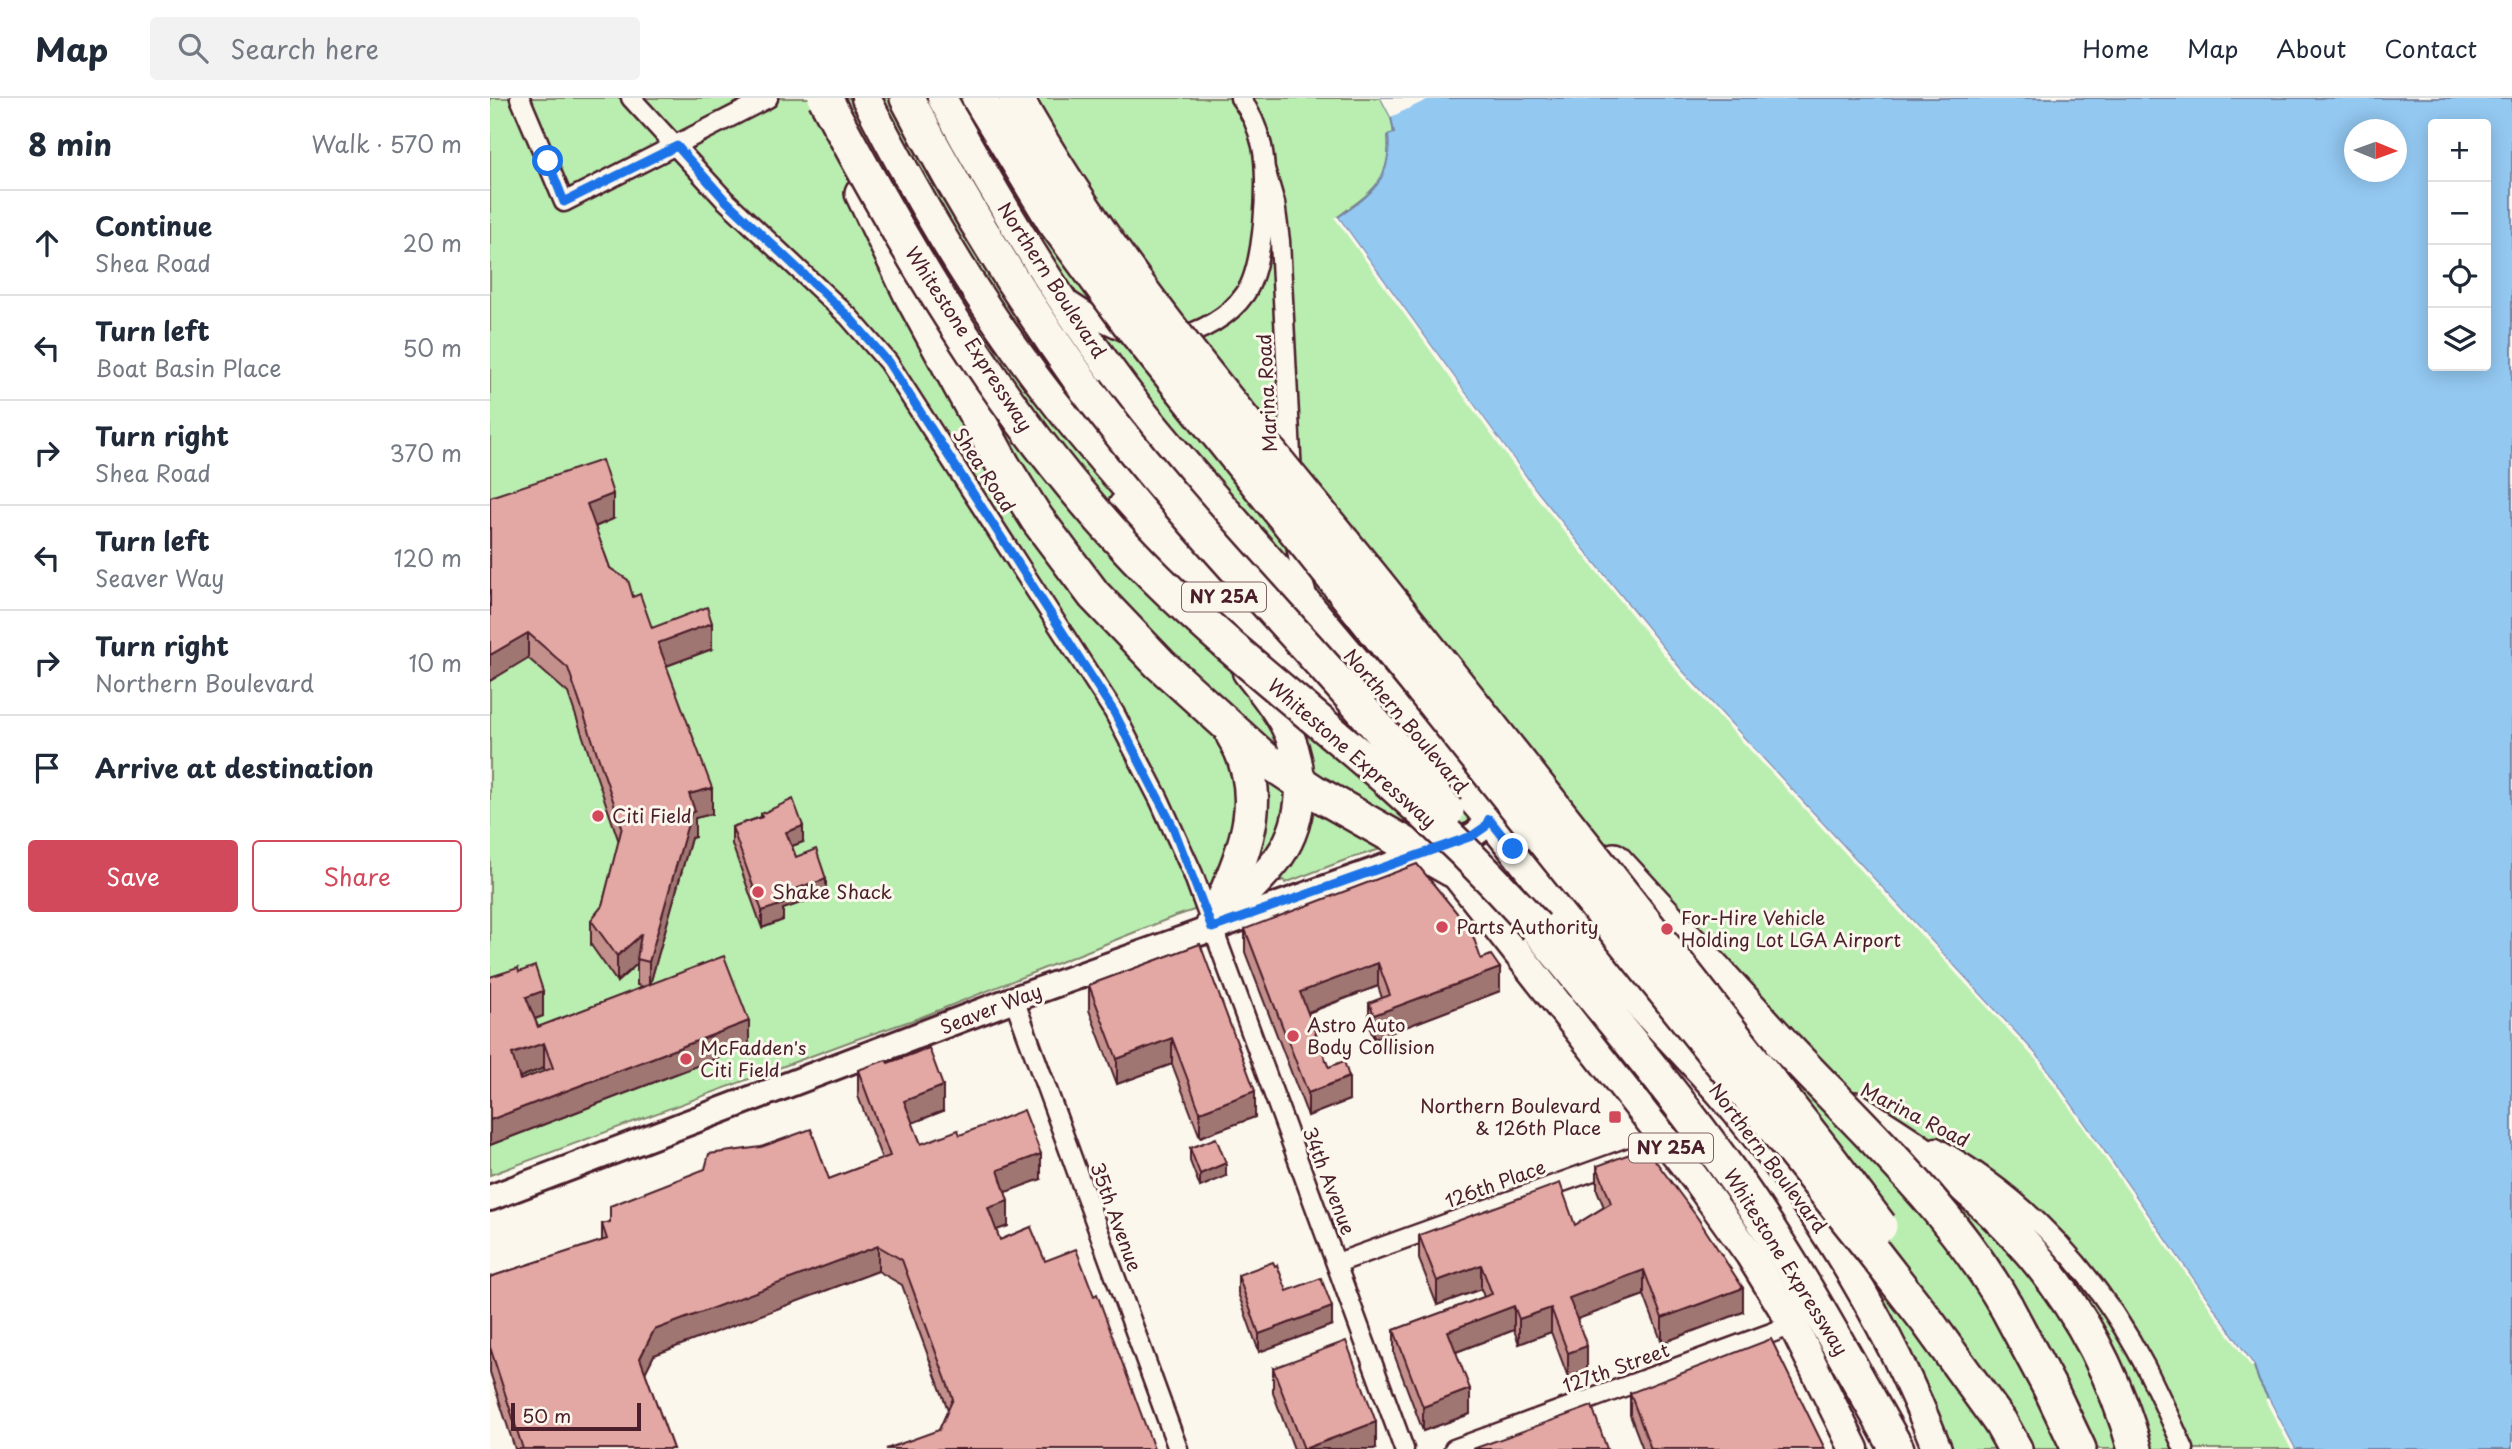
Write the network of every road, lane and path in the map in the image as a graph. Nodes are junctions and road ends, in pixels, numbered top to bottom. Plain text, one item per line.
1 (520, 98) edge
2 (631, 98) edge
3 (768, 98) edge
4 (820, 98) edge
5 (825, 98) edge
6 (866, 98) edge
7 (900, 98) edge
8 (907, 98) edge
9 (942, 98) edge
10 (979, 98) edge
11 (1016, 98) edge
12 (1240, 98) edge
13 (677, 146) junction
14 (1265, 169) junction
15 (946, 170) junction
16 (1052, 285) junction
17 (1012, 345) junction
18 (1316, 614) junction
19 (1454, 680) junction
20 (1228, 727) junction
21 (1300, 783) junction
22 (1489, 819) junction
23 (1437, 858) junction
24 (1549, 894) junction
25 (1536, 927) junction
26 (1212, 928) junction
27 (1014, 999) junction
28 (1844, 1103) junction
29 (1668, 1144) junction
30 (490, 1198) edge
31 (1337, 1262) junction
32 (2006, 1306) junction
33 (1793, 1325) junction
34 (2008, 1436) edge
35 (1178, 1449) edge
36 (1404, 1449) edge
37 (1454, 1449) edge
38 (1854, 1449) edge
39 (1894, 1449) edge
40 (1937, 1449) edge
41 (2062, 1449) edge
42 (2079, 1449) edge
43 (2135, 1449) edge
44 (2183, 1449) edge

1 - 13 street
2 - 13 street, Shea Road
3 - 13 street
4 - 20 highway
5 - 25 highway, Whitestone Expressway, bridge
6 - 17 main road, NY 25A
7 - 15 highway
8 - 15 highway
9 - 16 main road, Northern Boulevard / NY 25A
10 - 34 highway, bridge
11 - 19 highway, bridge
12 - 14 street, Marina Road
13 - 26 street, Shea Road
14 - 16 street, Marina Road
14 - 18 street, Marina Road
15 - 25 highway, bridge
16 - 18 main road, Northern Boulevard / NY 25A
17 - 21 main road
17 - 23 main road, NY 25A
18 - 22 main road, Northern Boulevard / NY 25A
19 - 32 highway, bridge
19 - 34 highway, bridge
20 - 21 highway
20 - 26 highway
21 - 23 highway
21 - 26 main road
22 - 23 main road, Seaver Way
22 - 24 main road, Northern Boulevard / NY 25A
23 - 26 main road, Seaver Way
23 - 29 main road, NY 25A
24 - 28 street, Marina Road
24 - 40 main road, Northern Boulevard / NY 25A
25 - 39 highway, Whitestone Expressway
26 - 27 main road, Seaver Way
26 - 31 street, 34th Avenue
27 - 30 main road, Seaver Way
27 - 35 street, 35th Avenue
28 - 43 highway
28 - 44 street, Marina Road
29 - 31 street, 126th Place
29 - 33 main road, NY 25A
31 - 36 street, 34th Avenue
32 - 41 highway
32 - 42 highway
33 - 37 street, 127th Street
33 - 38 main road, NY 25A

